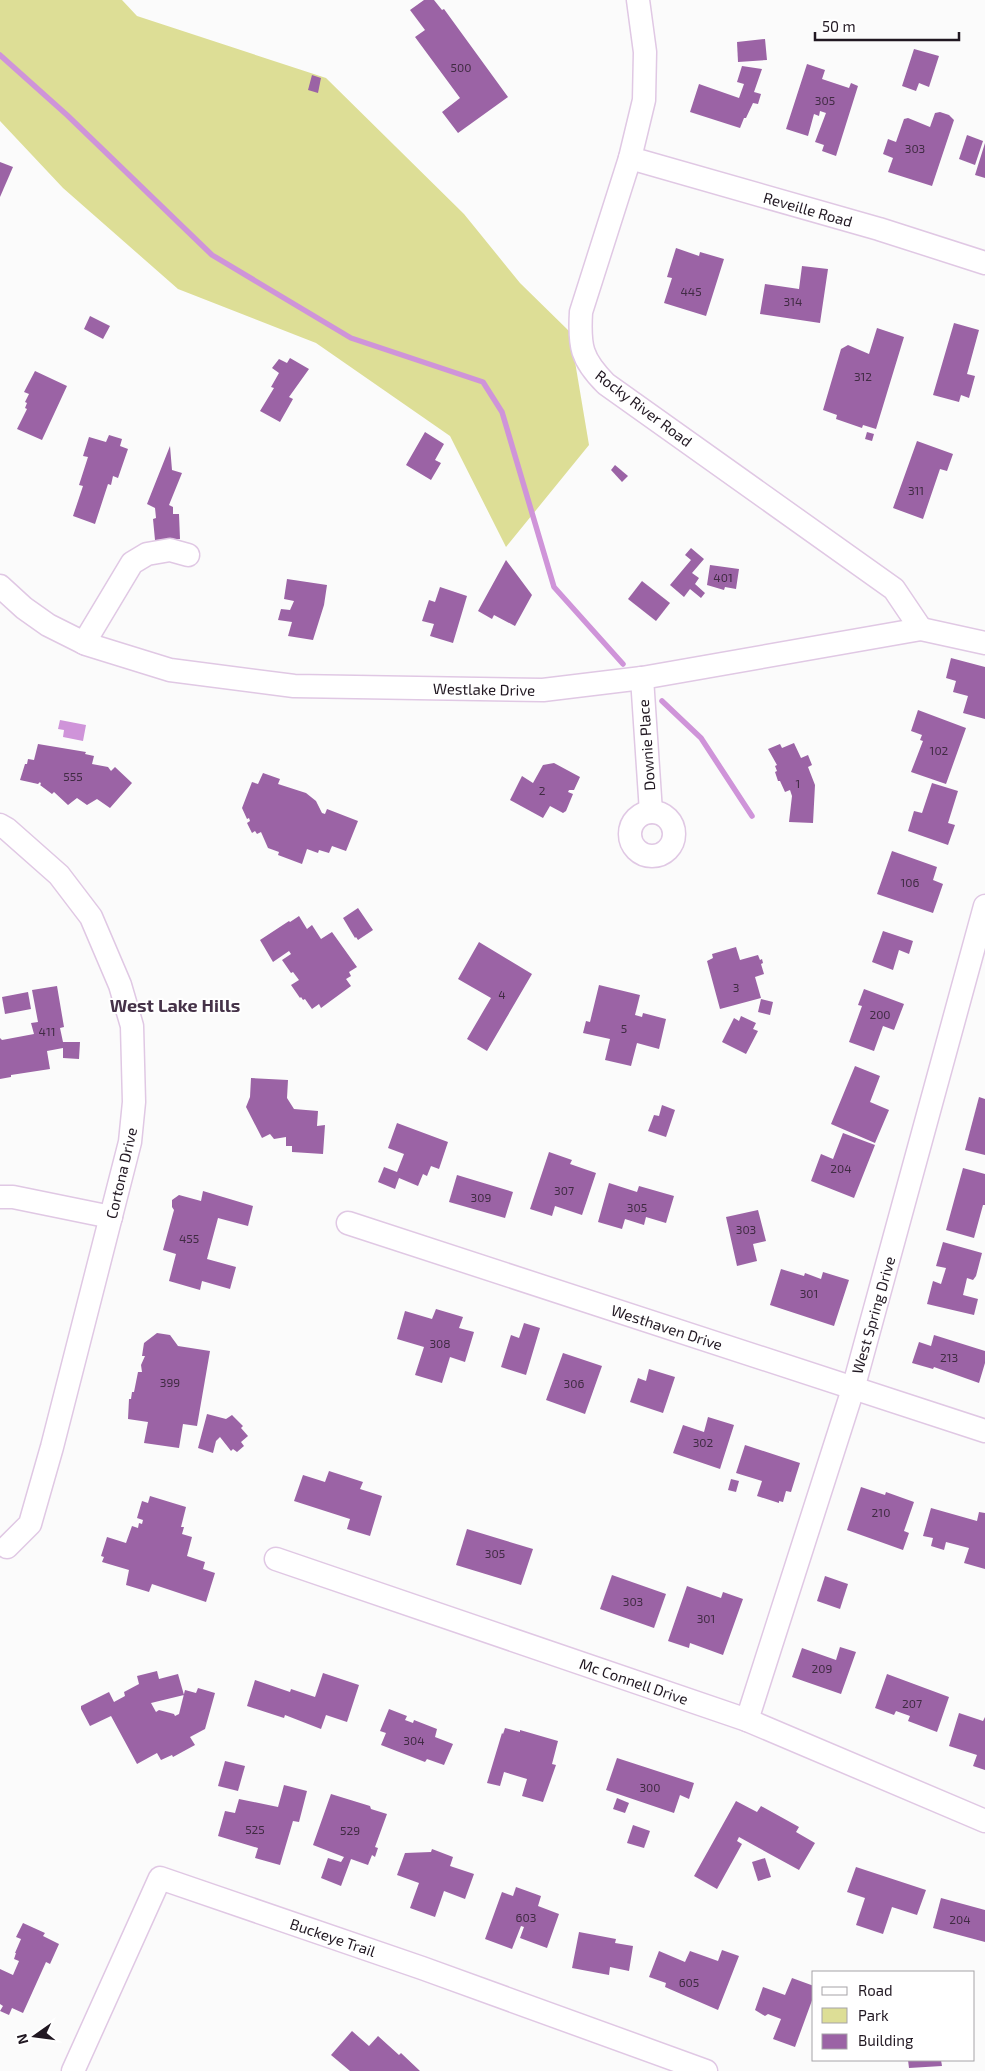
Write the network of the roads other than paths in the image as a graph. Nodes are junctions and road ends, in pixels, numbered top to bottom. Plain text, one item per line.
1 (638, 0) edge
2 (630, 158) junction
3 (985, 263) edge
4 (188, 555) dead end
5 (0, 586) edge
6 (921, 629) junction
7 (84, 643) junction
8 (985, 643) edge
9 (642, 678) junction
10 (651, 812) dead end
11 (0, 825) edge
12 (985, 906) edge
13 (0, 1197) edge
14 (111, 1217) junction
15 (348, 1223) dead end
16 (853, 1389) junction
17 (985, 1431) edge
18 (8, 1546) dead end
19 (276, 1559) dead end
20 (746, 1720) junction
21 (985, 1821) edge
22 (73, 2071) edge
23 (706, 2071) edge

1 - 2 street, Rocky River Road
2 - 3 street, Reveille Road
2 - 6 street, Rocky River Road
4 - 7 street
5 - 7 street, Westlake Drive
6 - 8 street, Westlake Drive
6 - 9 street, Westlake Drive
7 - 9 street, Westlake Drive
9 - 10 street, Downie Place
11 - 14 street, Cortona Drive
12 - 16 street, West Spring Drive
13 - 14 street
14 - 18 street, Cortona Drive
15 - 16 street, Westhaven Drive
16 - 17 street, Westhaven Drive
16 - 20 street, West Spring Drive
19 - 20 street, Mc Connell Drive
20 - 21 street, Mc Connell Drive
22 - 23 street, Buckeye Trail

